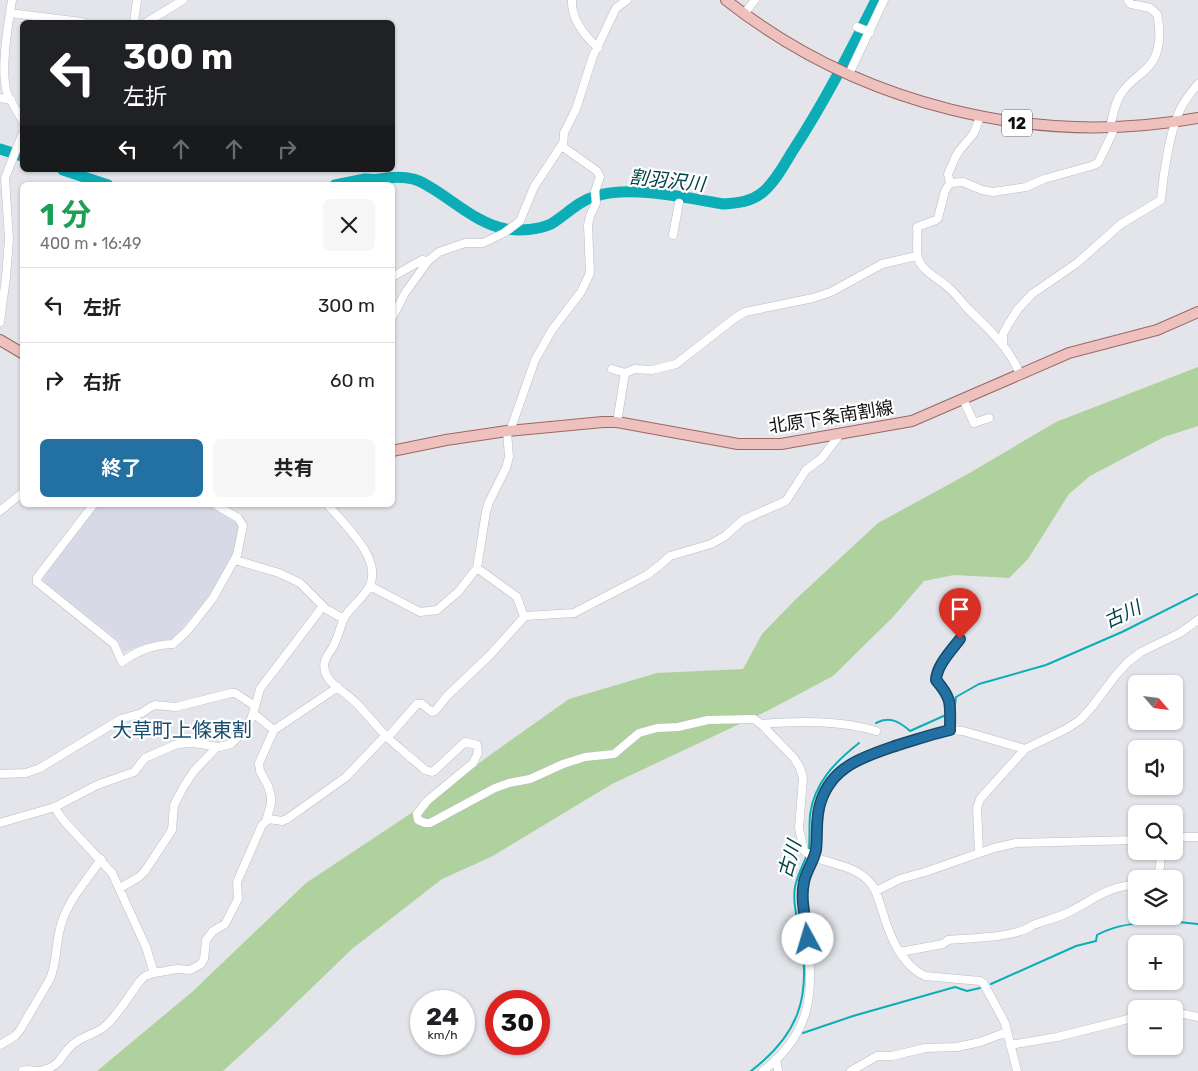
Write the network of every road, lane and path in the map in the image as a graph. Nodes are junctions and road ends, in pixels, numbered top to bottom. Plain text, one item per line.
1 (12, 0) edge
2 (137, 0) edge
3 (183, 0) edge
4 (572, 0) edge
5 (626, 0) edge
6 (726, 0) edge
7 (755, 0) edge
8 (884, 0) edge
9 (1128, 0) edge
10 (10, 13) junction
11 (744, 14) junction
12 (66, 20) edge
13 (134, 20) edge
14 (150, 20) edge
15 (857, 27) dead end
16 (868, 32) junction
17 (598, 48) junction
18 (2, 64) edge
19 (843, 71) junction
20 (1198, 84) edge
21 (0, 98) edge
22 (11, 100) junction
23 (20, 116) edge
24 (980, 117) junction
25 (1198, 118) edge
26 (1176, 122) junction
27 (1112, 127) junction
28 (20, 140) edge
29 (563, 143) junction
30 (950, 183) junction
31 (3, 191) edge
32 (679, 203) dead end
33 (673, 235) dead end
34 (918, 258) junction
35 (428, 261) junction
36 (395, 276) edge
37 (395, 312) edge
38 (1198, 312) edge
39 (0, 322) edge
40 (0, 340) edge
41 (1003, 343) junction
42 (20, 352) edge
43 (612, 369) dead end
44 (625, 373) junction
45 (1020, 374) junction
46 (963, 399) junction
47 (988, 418) dead end
48 (617, 422) junction
49 (509, 431) junction
50 (840, 434) junction
51 (395, 450) edge
52 (20, 495) edge
53 (90, 507) edge
54 (221, 507) edge
55 (330, 507) edge
56 (0, 511) edge
57 (235, 560) junction
58 (477, 568) junction
59 (370, 586) junction
60 (323, 606) junction
61 (524, 617) junction
62 (344, 619) junction
63 (1198, 620) edge
64 (960, 639) dead end
65 (338, 687) junction
66 (254, 709) junction
67 (761, 724) junction
68 (274, 730) junction
69 (950, 730) junction
70 (876, 731) dead end
71 (387, 736) junction
72 (217, 747) junction
73 (1025, 749) junction
74 (0, 774) edge
75 (54, 807) junction
76 (266, 821) junction
77 (0, 823) edge
78 (1183, 837) edge
79 (1198, 837) edge
80 (1128, 840) edge
81 (979, 853) junction
82 (810, 855) junction
83 (101, 860) junction
84 (1128, 885) edge
85 (120, 888) junction
86 (876, 891) junction
87 (900, 952) junction
88 (154, 974) junction
89 (1183, 1014) edge
90 (1198, 1017) edge
91 (1128, 1019) edge
92 (1007, 1032) junction
93 (0, 1045) edge
94 (1010, 1045) junction
95 (776, 1059) junction
96 (23, 1071) edge
97 (40, 1071) edge
98 (763, 1071) edge
99 (778, 1071) edge
100 (851, 1071) edge
101 (1017, 1071) edge

1 - 10 street
2 - 13 street
3 - 14 street
4 - 17 street
5 - 17 street
6 - 11 main road, 12
7 - 11 street
8 - 16 street
9 - 27 street
10 - 12 street
10 - 18 street
11 - 19 main road, 12
15 - 16 street
16 - 19 street
17 - 29 street
18 - 22 street
19 - 24 main road, 12
20 - 26 street
21 - 22 street
22 - 23 street
24 - 27 main road, 12
24 - 30 street
25 - 26 main road, 12
26 - 27 main road, 12
26 - 41 street
27 - 30 street
28 - 31 street
29 - 35 street
29 - 49 street
30 - 34 street
31 - 39 street
32 - 33 street
34 - 41 street
34 - 44 street
35 - 36 street
35 - 37 street
38 - 45 main road, 北原下条南割線
40 - 42 main road
41 - 45 street
43 - 44 street
44 - 48 street
45 - 46 main road, 北原下条南割線
46 - 47 street
46 - 50 main road, 北原下条南割線
48 - 49 main road, 北原下条南割線
48 - 50 main road, 北原下条南割線
49 - 51 main road, 北原下条南割線
49 - 58 street
50 - 61 street
52 - 56 street
53 - 57 street
54 - 57 street
55 - 59 street
57 - 60 street
58 - 59 street
58 - 61 street
59 - 62 street
60 - 62 street
60 - 66 street
61 - 71 street
62 - 65 street
63 - 73 street
64 - 69 street
65 - 68 street
65 - 71 street
66 - 68 street
66 - 72 street
66 - 74 street
67 - 70 street
67 - 71 street
67 - 82 street
68 - 76 street
69 - 73 street
69 - 82 street
71 - 76 street
72 - 75 street
72 - 85 street
73 - 81 street
75 - 77 street
75 - 83 street
76 - 88 street
78 - 79 street
80 - 81 street
81 - 86 street
82 - 86 street
82 - 95 street
83 - 85 street
83 - 93 street
84 - 87 street
85 - 88 street
86 - 87 street
87 - 92 street
88 - 97 street
89 - 90 street
91 - 94 street
92 - 94 street
92 - 100 street
94 - 101 street
95 - 98 street
95 - 99 street
96 - 97 street

